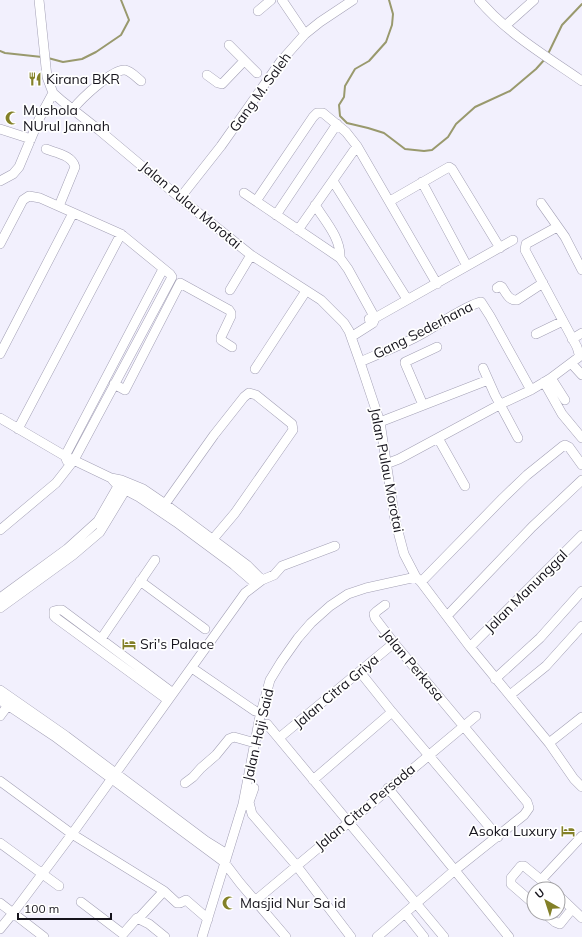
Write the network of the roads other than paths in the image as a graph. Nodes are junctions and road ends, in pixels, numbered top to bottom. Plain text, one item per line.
1 (39, 0) edge
2 (271, 0) edge
3 (282, 0) edge
4 (353, 0) edge
5 (479, 0) edge
6 (534, 0) edge
7 (258, 11) dead end
8 (505, 26) junction
9 (305, 34) junction
10 (229, 45) dead end
11 (244, 61) junction
12 (207, 74) dead end
13 (262, 77) junction
14 (141, 81) dead end
15 (582, 81) edge
16 (53, 93) junction
17 (73, 109) junction
18 (337, 124) junction
19 (0, 129) edge
20 (31, 139) junction
21 (357, 146) junction
22 (46, 149) dead end
23 (0, 181) edge
24 (333, 181) junction
25 (422, 182) junction
26 (244, 193) dead end
27 (180, 198) junction
28 (256, 201) junction
29 (390, 201) junction
30 (541, 203) dead end
31 (315, 205) junction
32 (59, 206) junction
33 (73, 213) junction
34 (276, 215) junction
35 (557, 227) junction
36 (298, 230) junction
37 (121, 234) junction
38 (513, 240) dead end
39 (0, 244) edge
40 (500, 248) junction
41 (251, 255) junction
42 (340, 258) junction
43 (467, 266) junction
44 (163, 269) junction
45 (582, 270) edge
46 (172, 277) junction
47 (180, 283) junction
48 (543, 283) junction
49 (437, 284) junction
50 (497, 288) dead end
51 (230, 290) dead end
52 (306, 291) junction
53 (407, 299) junction
54 (375, 318) junction
55 (563, 321) junction
56 (582, 333) edge
57 (350, 334) junction
58 (536, 334) dead end
59 (572, 339) junction
60 (232, 347) dead end
61 (438, 347) dead end
62 (0, 354) edge
63 (360, 362) junction
64 (571, 363) junction
65 (484, 368) dead end
66 (255, 370) dead end
67 (582, 375) edge
68 (488, 380) junction
69 (548, 380) junction
70 (114, 384) junction
71 (531, 390) junction
72 (565, 400) dead end
73 (501, 404) junction
74 (423, 405) junction
75 (0, 418) edge
76 (380, 422) junction
77 (18, 429) junction
78 (438, 438) junction
79 (518, 438) dead end
80 (582, 438) edge
81 (65, 456) junction
82 (71, 463) junction
83 (386, 464) junction
84 (582, 465) edge
85 (582, 480) edge
86 (124, 485) junction
87 (465, 486) dead end
88 (165, 504) junction
89 (0, 530) edge
90 (582, 535) edge
91 (213, 539) junction
92 (335, 546) dead end
93 (155, 560) dead end
94 (418, 579) junction
95 (140, 581) junction
96 (259, 582) junction
97 (582, 591) edge
98 (0, 598) edge
99 (385, 605) dead end
100 (0, 608) edge
101 (447, 616) junction
102 (582, 626) edge
103 (205, 629) dead end
104 (101, 639) junction
105 (394, 643) junction
106 (470, 647) junction
107 (192, 668) junction
108 (360, 672) junction
109 (495, 679) junction
110 (0, 690) edge
111 (510, 695) junction
112 (171, 697) junction
113 (0, 700) edge
114 (10, 702) junction
115 (255, 711) dead end
116 (392, 712) junction
117 (0, 716) edge
118 (476, 716) dead end
119 (582, 717) edge
120 (267, 724) dead end
121 (464, 725) junction
122 (279, 738) junction
123 (255, 743) junction
124 (548, 743) junction
125 (429, 754) junction
126 (113, 776) junction
127 (314, 780) junction
128 (0, 781) edge
129 (185, 783) dead end
130 (582, 787) edge
131 (254, 788) dead end
132 (388, 788) junction
133 (349, 821) junction
134 (72, 834) junction
135 (498, 836) junction
136 (582, 836) edge
137 (0, 843) edge
138 (225, 861) junction
139 (296, 865) junction
140 (455, 870) junction
141 (42, 874) junction
142 (542, 880) joint
143 (59, 886) dead end
144 (164, 891) junction
145 (526, 897) edge
146 (256, 900) junction
147 (81, 902) dead end
148 (0, 903) edge
149 (566, 903) edge
150 (410, 908) junction
151 (572, 909) junction
152 (14, 913) junction
153 (566, 916) edge
154 (138, 918) junction
155 (582, 918) edge
156 (208, 919) junction
157 (554, 921) edge
158 (562, 921) edge
159 (0, 929) edge
160 (122, 936) edge
161 (44, 937) edge
162 (165, 937) edge
163 (202, 937) edge
164 (286, 937) edge
165 (351, 937) edge
166 (377, 937) edge
167 (424, 937) edge
168 (444, 937) edge
169 (509, 937) edge

1 - 16 street
2 - 7 street
3 - 9 street
4 - 9 street, Gang M. Saleh
5 - 8 street
6 - 8 street
8 - 15 street
9 - 13 street, Gang M. Saleh
10 - 11 street
11 - 12 street
11 - 13 street
13 - 27 street, Gang M. Saleh
14 - 17 street
16 - 17 street, Jalan Pulau Morotai
16 - 20 street
17 - 27 street, Jalan Pulau Morotai
18 - 21 street
18 - 28 street
18 - 34 street
19 - 20 street
20 - 23 street
21 - 24 street
21 - 29 street
22 - 32 street
24 - 31 street
24 - 53 street
25 - 29 street
25 - 40 street
25 - 43 street
26 - 28 street
27 - 41 street, Jalan Pulau Morotai
28 - 34 street
29 - 49 street
30 - 35 street
31 - 36 street
31 - 42 street
32 - 33 street
32 - 39 street
33 - 37 street
33 - 62 street
34 - 36 street
35 - 45 street
35 - 48 street
36 - 42 street
37 - 44 street
37 - 77 street
38 - 40 street
40 - 43 street
41 - 51 street
41 - 52 street, Jalan Pulau Morotai
42 - 54 street
43 - 49 street
44 - 46 street
44 - 81 street
46 - 47 street
46 - 70 street
47 - 60 street
47 - 70 street
48 - 50 street
48 - 55 street
49 - 53 street
52 - 57 street, Jalan Pulau Morotai
52 - 66 street
53 - 54 street
54 - 57 street
55 - 58 street
55 - 59 street
56 - 59 street
57 - 63 street, Jalan Pulau Morotai
59 - 64 street
61 - 74 street
63 - 71 street, Gang Sederhana
63 - 76 street, Jalan Pulau Morotai
64 - 67 street
64 - 69 street
65 - 68 street
68 - 73 street
68 - 74 street
69 - 71 street
69 - 72 street
69 - 80 street
70 - 82 street
71 - 73 street
73 - 78 street
73 - 79 street
74 - 76 street
75 - 77 street
76 - 83 street, Jalan Pulau Morotai
77 - 81 street
78 - 83 street
78 - 87 street
81 - 82 street
82 - 86 street
82 - 89 street
83 - 94 street, Jalan Pulau Morotai
84 - 94 street
85 - 101 street
86 - 88 street
86 - 96 street
86 - 98 street
86 - 100 street
88 - 91 street
88 - 91 street
90 - 106 street, Jalan Manunggal
91 - 96 street
92 - 96 street
93 - 95 street
94 - 101 street, Jalan Pulau Morotai
94 - 123 street, Jalan Haji Said
95 - 103 street
95 - 104 street
96 - 107 street
97 - 109 street
99 - 105 street, Jalan Perkasa
101 - 106 street, Jalan Pulau Morotai
102 - 111 street
104 - 112 street
104 - 112 street
105 - 108 street, Jalan Citra Griya
105 - 121 street, Jalan Perkasa
106 - 109 street, Jalan Pulau Morotai
107 - 112 street
107 - 115 street
108 - 116 street
108 - 122 street, Jalan Citra Griya
109 - 111 street, Jalan Pulau Morotai
110 - 114 street
111 - 124 street, Jalan Pulau Morotai
112 - 126 street
113 - 114 street
114 - 117 street
114 - 126 street
116 - 125 street
116 - 127 street
118 - 121 street, Jalan Citra Persada
119 - 124 street
120 - 122 street
121 - 125 street, Jalan Citra Persada
121 - 135 street, Jalan Perkasa
122 - 127 street
123 - 129 street
123 - 138 street, Jalan Haji Said
124 - 130 street, Jalan Pulau Morotai
125 - 132 street, Jalan Citra Persada
125 - 135 street
126 - 134 street
126 - 138 street
127 - 133 street
128 - 134 street
131 - 139 street
132 - 133 street, Jalan Citra Persada
132 - 140 street
133 - 139 street, Jalan Citra Persada
133 - 150 street
134 - 141 street
134 - 144 street
135 - 140 street
136 - 142 street
137 - 141 street
138 - 146 street
138 - 156 street, Jalan Haji Said
139 - 146 street, Jalan Citra Persada
139 - 165 street
140 - 150 street
140 - 169 street
141 - 143 street
141 - 152 street
142 - 145 street
144 - 154 street
144 - 156 street
146 - 164 street
147 - 160 street
148 - 152 street
149 - 151 street
150 - 166 street
150 - 167 street
150 - 168 street
151 - 153 street
151 - 155 street
152 - 159 street
152 - 161 street
154 - 160 street
154 - 162 street
156 - 163 street, Jalan Haji Said
157 - 158 street

